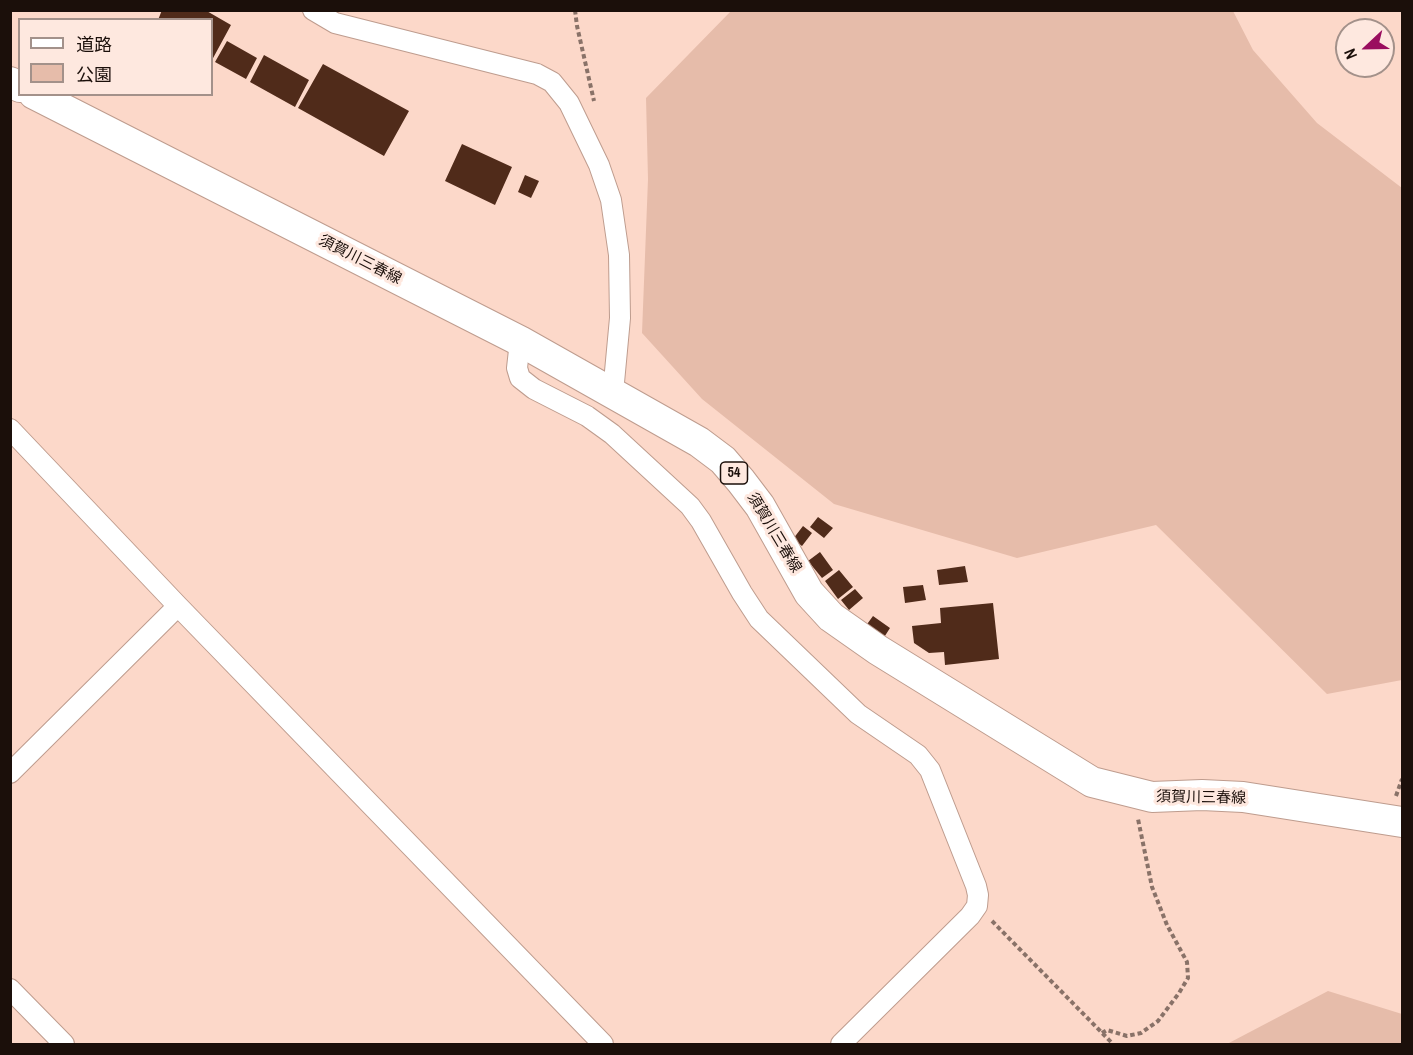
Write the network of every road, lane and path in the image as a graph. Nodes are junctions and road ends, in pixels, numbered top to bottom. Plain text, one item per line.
1 (313, 10) edge
2 (575, 10) edge
3 (38, 96) edge
4 (596, 108) dead end
5 (520, 341) junction
6 (613, 393) junction
7 (10, 429) edge
8 (178, 606) junction
9 (10, 773) edge
10 (1140, 795) junction
11 (1402, 822) edge
12 (977, 906) junction
13 (10, 988) edge
14 (1102, 1033) junction
15 (64, 1044) edge
16 (603, 1044) edge
17 (841, 1044) edge
18 (1113, 1044) edge

1 - 6 street
2 - 4 path
3 - 5 main road, 須賀川三春線 / 54
5 - 6 main road, 須賀川三春線 / 54
5 - 12 street
6 - 10 main road, 須賀川三春線 / 54
7 - 8 street
8 - 9 street
8 - 16 street
10 - 11 main road, 須賀川三春線 / 54
10 - 14 path
12 - 14 path
12 - 17 street
13 - 15 street
14 - 18 path

